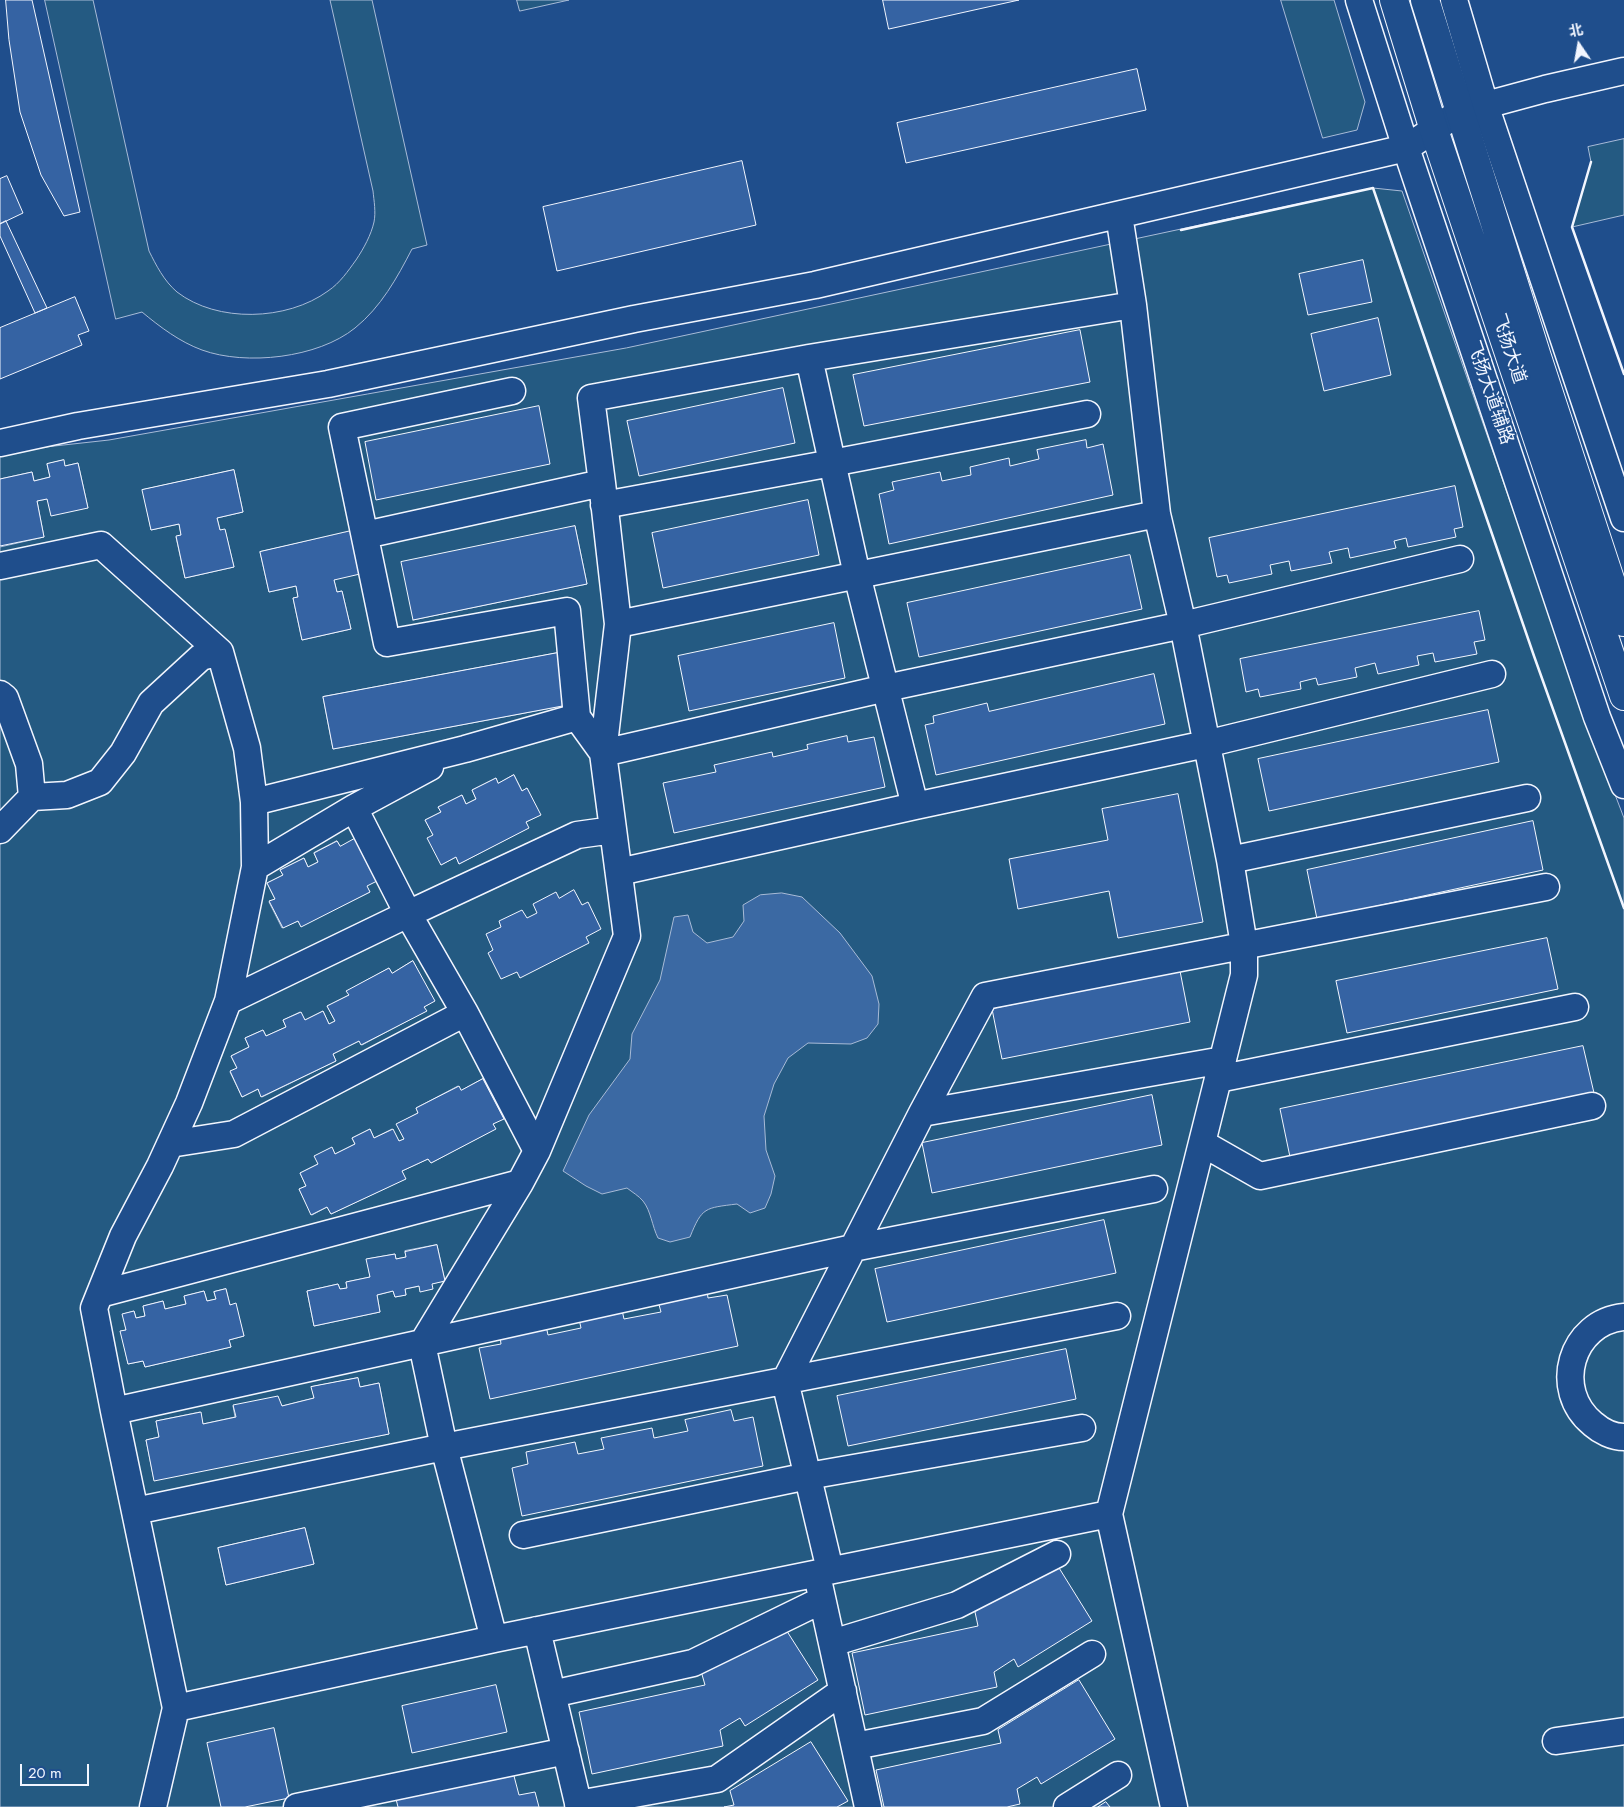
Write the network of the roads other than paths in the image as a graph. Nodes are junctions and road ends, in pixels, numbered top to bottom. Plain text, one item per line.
1 (1359, 0) edge
2 (1394, 0) edge
3 (1425, 0) edge
4 (1454, 0) edge
5 (1624, 71) edge
6 (1473, 109) junction
7 (1434, 130) junction
8 (1406, 148) junction
9 (1119, 215) junction
10 (1486, 282) junction
11 (1132, 305) junction
12 (1537, 357) junction
13 (809, 358) junction
14 (512, 391) dead end
15 (1490, 397) junction
16 (1087, 414) dead end
17 (1596, 434) junction
18 (0, 443) edge
19 (832, 463) junction
20 (603, 494) junction
21 (1158, 514) junction
22 (1624, 518) edge
23 (365, 536) junction
24 (1460, 559) dead end
25 (0, 566) edge
26 (857, 575) junction
27 (1624, 622) edge
28 (618, 624) junction
29 (1183, 625) junction
30 (220, 652) junction
31 (1492, 674) dead end
32 (886, 688) junction
33 (0, 694) edge
34 (1624, 696) edge
35 (577, 717) junction
36 (1206, 744) junction
37 (465, 749) junction
38 (603, 753) junction
39 (1624, 785) edge
40 (32, 797) junction
41 (1527, 798) dead end
42 (254, 802) junction
43 (915, 806) junction
44 (354, 808) junction
45 (0, 830) edge
46 (613, 830) junction
47 (1230, 860) junction
48 (255, 867) junction
49 (619, 872) junction
50 (1546, 887) dead end
51 (408, 914) junction
52 (1244, 945) junction
53 (228, 1001) junction
54 (1575, 1007) dead end
55 (465, 1013) junction
56 (1220, 1070) junction
57 (1592, 1106) dead end
58 (922, 1113) junction
59 (1202, 1143) junction
60 (170, 1144) junction
61 (536, 1151) junction
62 (520, 1183) junction
63 (1154, 1189) dead end
64 (853, 1248) junction
65 (100, 1294) junction
66 (1117, 1316) dead end
67 (1624, 1317) edge
68 (422, 1344) junction
69 (785, 1381) junction
70 (114, 1411) junction
71 (1082, 1428) dead end
72 (1624, 1437) edge
73 (444, 1447) junction
74 (808, 1476) junction
75 (135, 1511) junction
76 (1109, 1514) junction
77 (523, 1535) dead end
78 (1057, 1554) dead end
79 (823, 1572) junction
80 (822, 1600) junction
81 (537, 1630) junction
82 (494, 1639) junction
83 (832, 1642) junction
84 (1092, 1654) dead end
85 (843, 1692) junction
86 (552, 1694) junction
87 (176, 1708) junction
88 (1624, 1731) edge
89 (1556, 1741) dead end
90 (855, 1746) junction
91 (566, 1751) junction
92 (1118, 1775) dead end
93 (579, 1805) edge
94 (153, 1807) edge
95 (297, 1807) edge
96 (868, 1807) edge
97 (1067, 1807) edge
98 (1174, 1807) edge

1 - 8 street, 飞扬大道辅路
2 - 7 main road, 飞扬大道
3 - 6 main road, 飞扬大道
4 - 6 street
5 - 6 street
6 - 7 street
6 - 12 main road, 飞扬大道
6 - 17 street
7 - 8 street
7 - 10 main road, 飞扬大道
8 - 9 street
8 - 15 street, 飞扬大道辅路
9 - 11 street
9 - 18 street
10 - 15 street
10 - 34 main road, 飞扬大道
11 - 13 street
11 - 21 street
12 - 17 street
12 - 27 main road, 飞扬大道
13 - 19 street
13 - 20 street
14 - 23 street
15 - 39 street, 飞扬大道辅路
16 - 19 street
17 - 22 street
19 - 20 street
19 - 26 street
20 - 23 street
20 - 28 street
21 - 26 street
21 - 29 street
23 - 35 street
24 - 29 street
25 - 30 street
26 - 28 street
26 - 32 street
28 - 38 street
29 - 32 street
29 - 36 street
30 - 40 street
30 - 42 street
31 - 36 street
32 - 38 street
32 - 43 street
33 - 40 street
35 - 37 street
35 - 38 street
36 - 43 street
36 - 47 street
37 - 42 street
37 - 44 street
38 - 46 street
40 - 45 street
41 - 47 street
42 - 48 street
43 - 49 street
44 - 48 street
44 - 51 street
46 - 49 street
46 - 51 street
47 - 52 street
48 - 53 street
49 - 61 street
50 - 52 street
51 - 53 street
51 - 55 street
52 - 56 street
52 - 58 street
53 - 60 street
54 - 56 street
55 - 60 street
55 - 61 street
56 - 58 street
56 - 59 street
57 - 59 street
58 - 64 street
59 - 76 street
60 - 65 street
61 - 62 street
62 - 65 street
62 - 68 street
63 - 64 street
64 - 68 street
64 - 69 street
65 - 70 street
66 - 69 street
67 - 72 street
68 - 70 street
68 - 73 street
69 - 73 street
69 - 74 street
70 - 75 street
71 - 74 street
73 - 75 street
73 - 82 street
74 - 77 street
74 - 79 street
75 - 87 street
76 - 79 street
76 - 98 street
78 - 83 street
79 - 80 street
79 - 81 street
80 - 83 street
80 - 86 street
81 - 82 street
81 - 86 street
82 - 87 street
83 - 85 street
84 - 90 street
85 - 90 street
85 - 93 street
86 - 91 street
87 - 94 street
88 - 89 street
90 - 96 street
91 - 93 street
91 - 95 street
92 - 97 street

